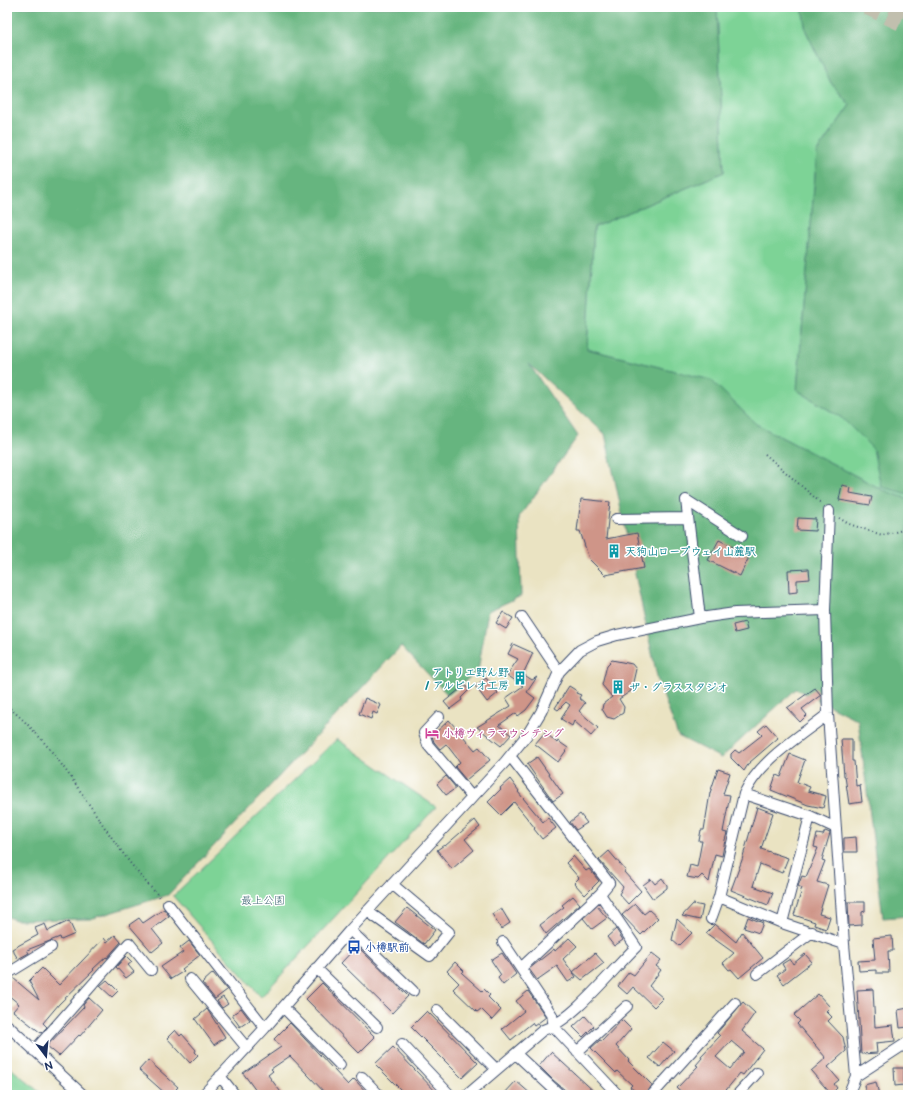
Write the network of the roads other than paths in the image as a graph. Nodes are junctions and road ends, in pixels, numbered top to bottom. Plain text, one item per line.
1 (829, 511) road end
2 (687, 518) junction
3 (616, 520) dead end
4 (742, 536) dead end
5 (825, 610) junction
6 (522, 617) dead end
7 (700, 618) junction
8 (559, 672) junction
9 (828, 714) junction
10 (439, 717) dead end
11 (510, 756) junction
12 (744, 794) junction
13 (472, 797) junction
14 (810, 816) junction
15 (836, 828) junction
16 (392, 884) junction
17 (600, 894) junction
18 (719, 897) junction
19 (168, 904) road end
20 (367, 911) junction
21 (711, 919) dead end
22 (782, 923) junction
23 (350, 930) junction
24 (812, 932) junction
25 (504, 942) dead end
26 (844, 944) junction
27 (51, 947) dead end
28 (316, 968) junction
29 (521, 968) junction
30 (151, 970) dead end
31 (7, 974) edge
32 (757, 974) dead end
33 (190, 979) dead end
34 (413, 991) dead end
35 (735, 1003) dead end
36 (283, 1006) junction
37 (627, 1006) dead end
38 (436, 1010) dead end
39 (7, 1025) edge
40 (554, 1027) junction
41 (265, 1028) junction
42 (377, 1028) dead end
43 (908, 1042) edge
44 (402, 1044) dead end
45 (246, 1048) junction
46 (34, 1051) junction
47 (578, 1052) junction
48 (516, 1054) junction
49 (340, 1064) dead end
50 (496, 1069) junction
51 (758, 1073) dead end
52 (220, 1076) junction
53 (856, 1076) junction
54 (362, 1077) dead end
55 (83, 1095) edge
56 (203, 1095) edge
57 (235, 1095) edge
58 (379, 1095) edge
59 (450, 1095) edge
60 (467, 1095) edge
61 (560, 1095) edge
62 (618, 1095) edge
63 (652, 1095) edge
64 (738, 1095) edge
65 (848, 1095) edge

1 - 5 street
2 - 3 street
2 - 4 street
2 - 7 street
5 - 7 street
5 - 9 street
6 - 8 street
7 - 8 street
8 - 11 street
9 - 12 street
9 - 15 street
10 - 13 street
11 - 13 street
11 - 17 street
12 - 14 street
12 - 18 street
13 - 16 street
14 - 15 street
14 - 22 street
15 - 26 street
16 - 20 street
16 - 20 street
17 - 29 street
17 - 40 street
18 - 21 street
18 - 22 street
19 - 41 street
20 - 23 street
22 - 24 street
23 - 28 street
23 - 34 street
24 - 26 street
24 - 32 street
25 - 29 street
26 - 53 street
27 - 31 street
28 - 36 street
28 - 42 street
29 - 40 street
30 - 46 street
33 - 45 street
35 - 63 street
36 - 41 street
36 - 49 street
37 - 47 street
38 - 50 street
39 - 46 street
40 - 47 street
40 - 48 street
41 - 45 street
43 - 53 street
44 - 59 street
45 - 52 street
46 - 55 street
47 - 62 street
48 - 50 street
48 - 61 street
50 - 60 street
51 - 64 street
52 - 56 street
52 - 57 street
53 - 65 street
54 - 58 street

